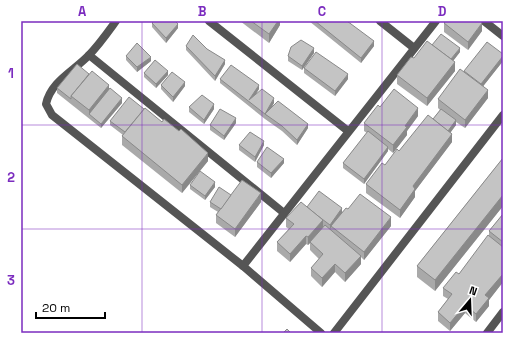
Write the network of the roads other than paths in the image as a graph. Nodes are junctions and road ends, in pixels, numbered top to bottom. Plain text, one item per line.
1 (116, 21) edge
2 (209, 21) edge
3 (380, 21) edge
4 (436, 21) edge
5 (484, 21) edge
6 (503, 36) edge
7 (414, 48) junction
8 (89, 55) junction
9 (503, 115) edge
10 (348, 131) junction
11 (284, 213) junction
12 (243, 266) junction
13 (503, 312) edge
14 (321, 333) edge
15 (334, 333) edge
16 (487, 333) edge

1 - 8 street
2 - 10 street
3 - 7 street
4 - 7 street
5 - 6 street
7 - 10 street
8 - 11 street
8 - 12 street
9 - 15 street
10 - 11 street
11 - 12 street
12 - 14 street
13 - 16 street

